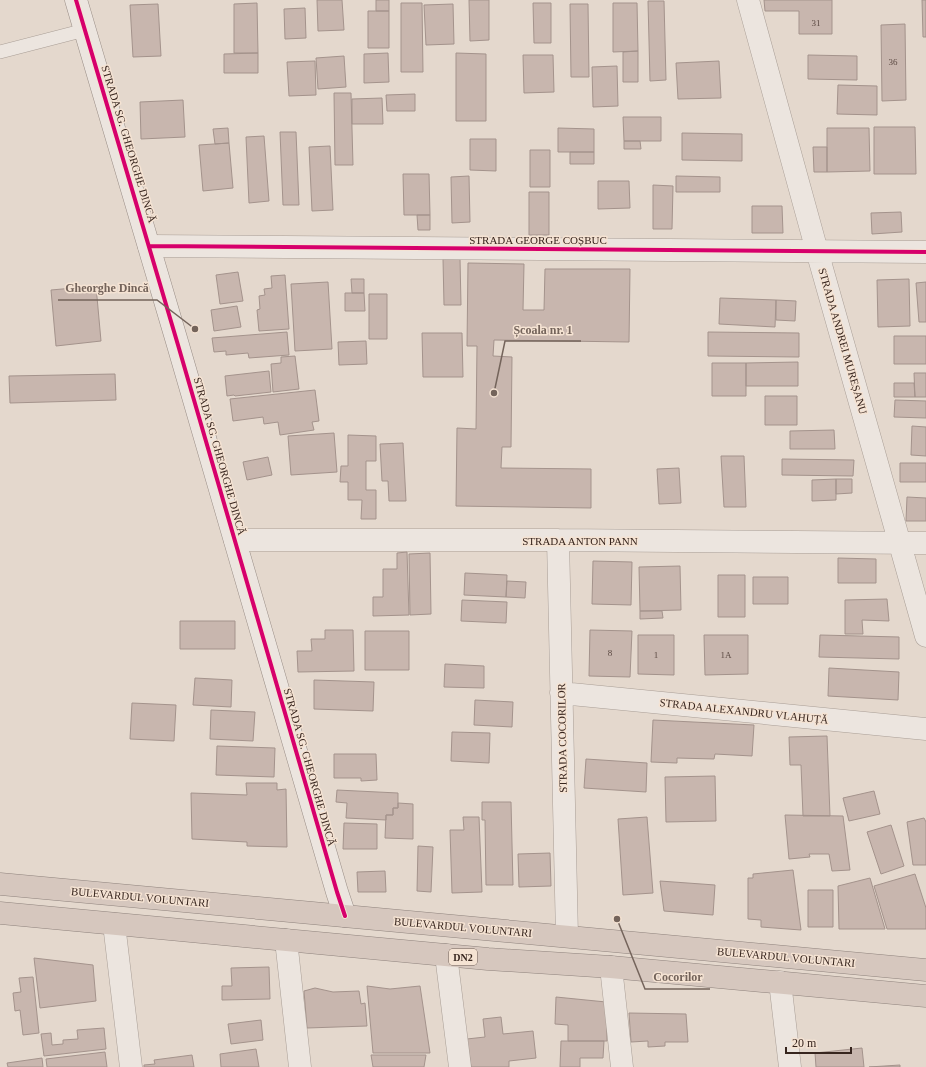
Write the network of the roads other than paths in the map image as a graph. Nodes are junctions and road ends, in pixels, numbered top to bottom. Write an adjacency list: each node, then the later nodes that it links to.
1 (76, 0): 3 (street, STRADA SG. GHEORGHE DINCĂ)
2 (748, 0): 6 (street, STRADA ANDREI MUREȘANU)
3 (85, 30): 4 (lane); 5 (street, STRADA SG. GHEORGHE DINCĂ)
4 (0, 52)
5 (149, 246): 6 (street, STRADA GEORGE COȘBUC); 8 (street, STRADA SG. GHEORGHE DINCĂ)
6 (817, 251): 7 (street, STRADA GEORGE COȘBUC); 10 (street, STRADA ANDREI MUREȘANU)
7 (926, 252)
8 (235, 540): 9 (street, STRADA ANTON PANN); 17 (street, STRADA SG. GHEORGHE DINCĂ)
9 (558, 540): 10 (street, STRADA ANTON PANN); 13 (street, STRADA COCORILOR)
10 (900, 543): 11 (street, STRADA ANTON PANN); 12 (street, STRADA ANDREI MUREȘANU)
11 (926, 543)
12 (926, 636)
13 (561, 693): 14 (street, STRADA ALEXANDRU VLAHUȚĂ); 19 (street, STRADA COCORILOR)
14 (926, 728)
15 (0, 884): 17 (highway, BULEVARDUL VOLUNTARI)
16 (0, 913): 18 (highway, DN2)
17 (345, 916): 19 (highway, BULEVARDUL VOLUNTARI)
18 (114, 924): 20 (highway, DN2); 26 (street)
19 (567, 936): 23 (highway, BULEVARDUL VOLUNTARI)
20 (286, 940): 21 (highway, DN2); 27 (street)
21 (446, 955): 22 (highway, DN2); 28 (street)
22 (611, 967): 24 (highway, DN2); 29 (street)
23 (926, 970)
24 (780, 982): 25 (highway, DN2); 30 (street)
25 (926, 996)
26 (131, 1067)
27 (300, 1067)
28 (460, 1067)
29 (622, 1067)
30 (790, 1067)

